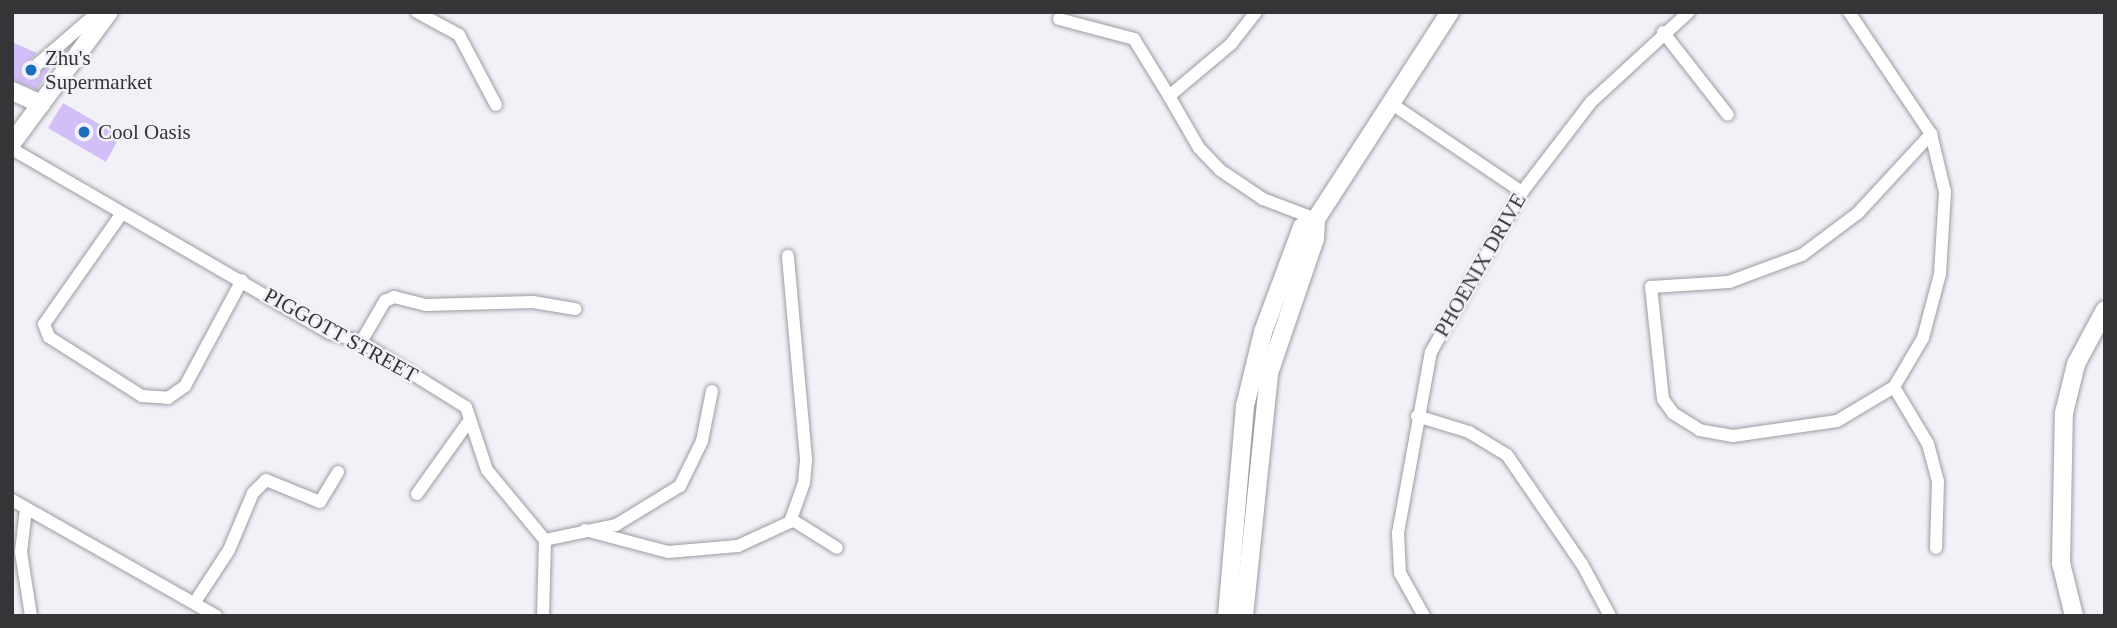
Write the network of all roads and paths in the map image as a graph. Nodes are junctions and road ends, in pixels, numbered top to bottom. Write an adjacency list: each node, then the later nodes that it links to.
1 (98, 12): 10 (street)
2 (109, 12): 14 (street)
3 (417, 12): 15 (street)
4 (1256, 12): 12 (street)
5 (1450, 12): 13 (street)
6 (1689, 12): 9 (street, PHOENIX DRIVE)
7 (1849, 12): 17 (street)
8 (1059, 19): 12 (street)
9 (1663, 32): 16 (street); 19 (street, PHOENIX DRIVE)
10 (32, 69)
11 (12, 91): 14 (street)
12 (1169, 96): 21 (street)
13 (1389, 102): 19 (street); 21 (street)
14 (41, 104): 18 (street)
15 (496, 105)
16 (1728, 115)
17 (1931, 134): 27 (street); 27 (street)
18 (12, 145): 20 (street, PIGGOTT STREET)
19 (1522, 192): 29 (street, PHOENIX DRIVE)
20 (120, 216): 23 (street, PIGGOTT STREET); 23 (street)
21 (1316, 219): 44 (street); 45 (street)
22 (788, 256): 35 (street)
23 (242, 280): 26 (street, PIGGOTT STREET)
24 (575, 309): 26 (street)
25 (2105, 310): 48 (street)
26 (361, 341): 30 (street, PIGGOTT STREET)
27 (1894, 387): 39 (street)
28 (712, 391): 36 (street)
29 (1417, 416): 46 (street, PHOENIX DRIVE); 47 (street)
30 (469, 421): 32 (street); 37 (street, PIGGOTT STREET)
31 (338, 472): 40 (street)
32 (417, 494)
33 (12, 500): 34 (street)
34 (26, 509): 40 (street); 41 (street)
35 (791, 519): 36 (street); 38 (street)
36 (585, 530): 37 (street)
37 (545, 540): 43 (street)
38 (837, 548)
39 (1936, 548)
40 (195, 602): 42 (street)
41 (31, 616)
42 (216, 616)
43 (543, 616)
44 (1227, 616)
45 (1244, 616)
46 (1423, 616)
47 (1610, 616)
48 (2074, 616)

